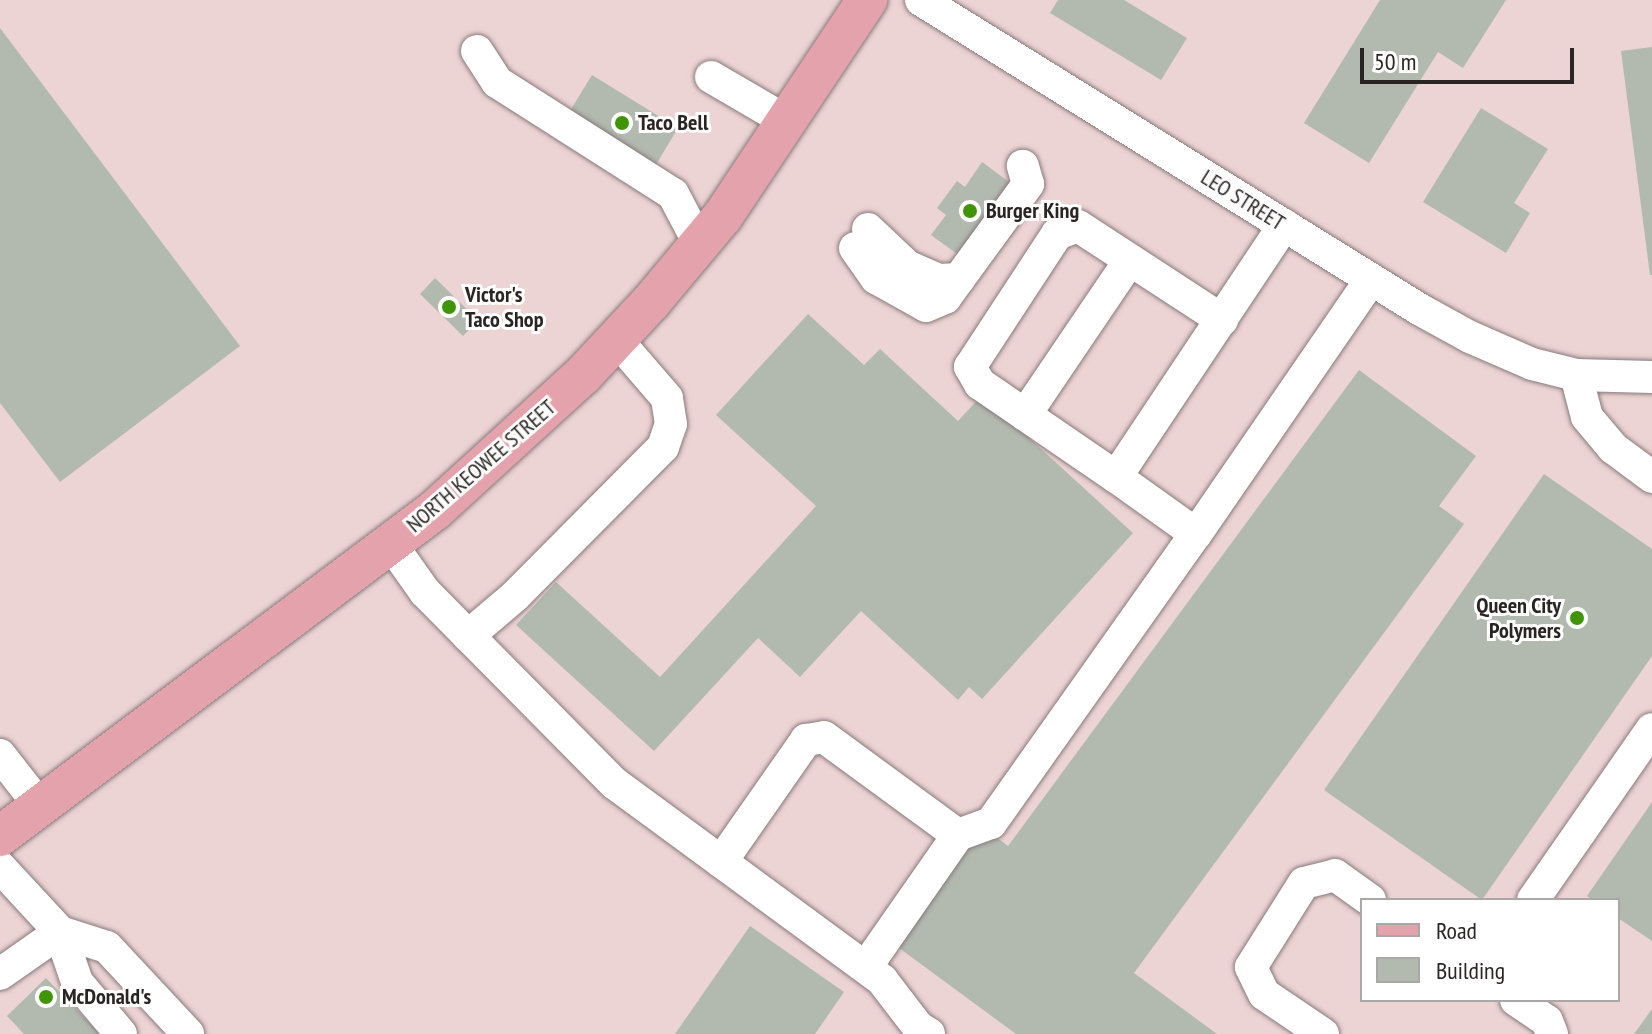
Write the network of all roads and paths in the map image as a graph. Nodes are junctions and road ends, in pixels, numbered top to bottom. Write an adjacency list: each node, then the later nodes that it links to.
1 (867, 0): 5 (main road, NORTH KEOWEE STREET)
2 (921, 0): 7 (street, LEO STREET)
3 (477, 51): 9 (street)
4 (711, 77): 5 (street)
5 (785, 120): 9 (main road, NORTH KEOWEE STREET)
6 (1023, 166): 8 (street)
7 (1284, 225): 11 (street, LEO STREET); 12 (street)
8 (861, 239)
9 (700, 245): 13 (main road, NORTH KEOWEE STREET)
10 (1130, 260): 12 (street); 16 (street); 16 (street)
11 (1371, 279): 14 (street, LEO STREET); 19 (street)
12 (1222, 320): 17 (street)
13 (616, 339): 20 (main road, NORTH KEOWEE STREET); 21 (street)
14 (1576, 375): 15 (street, LEO STREET); 18 (street)
15 (1652, 377)
16 (1025, 415): 17 (street)
17 (1116, 477): 19 (street)
18 (1652, 477)
19 (1196, 534): 25 (street)
20 (391, 544): 21 (street); 24 (main road, NORTH KEOWEE STREET)
21 (468, 636): 27 (street)
22 (1652, 729): 30 (street)
23 (0, 755): 24 (street)
24 (39, 805): 26 (main road, NORTH KEOWEE STREET)
25 (958, 835): 27 (street); 32 (street)
26 (0, 836)
27 (721, 862): 32 (street)
28 (0, 867): 31 (street)
29 (1367, 898): 38 (street)
30 (1534, 898)
31 (60, 932): 33 (street); 36 (street); 37 (street)
32 (866, 967): 35 (street)
33 (0, 974)
34 (1519, 1002): 39 (street)
35 (920, 1032)
36 (121, 1034)
37 (188, 1034)
38 (1323, 1034)
39 (1552, 1034)

